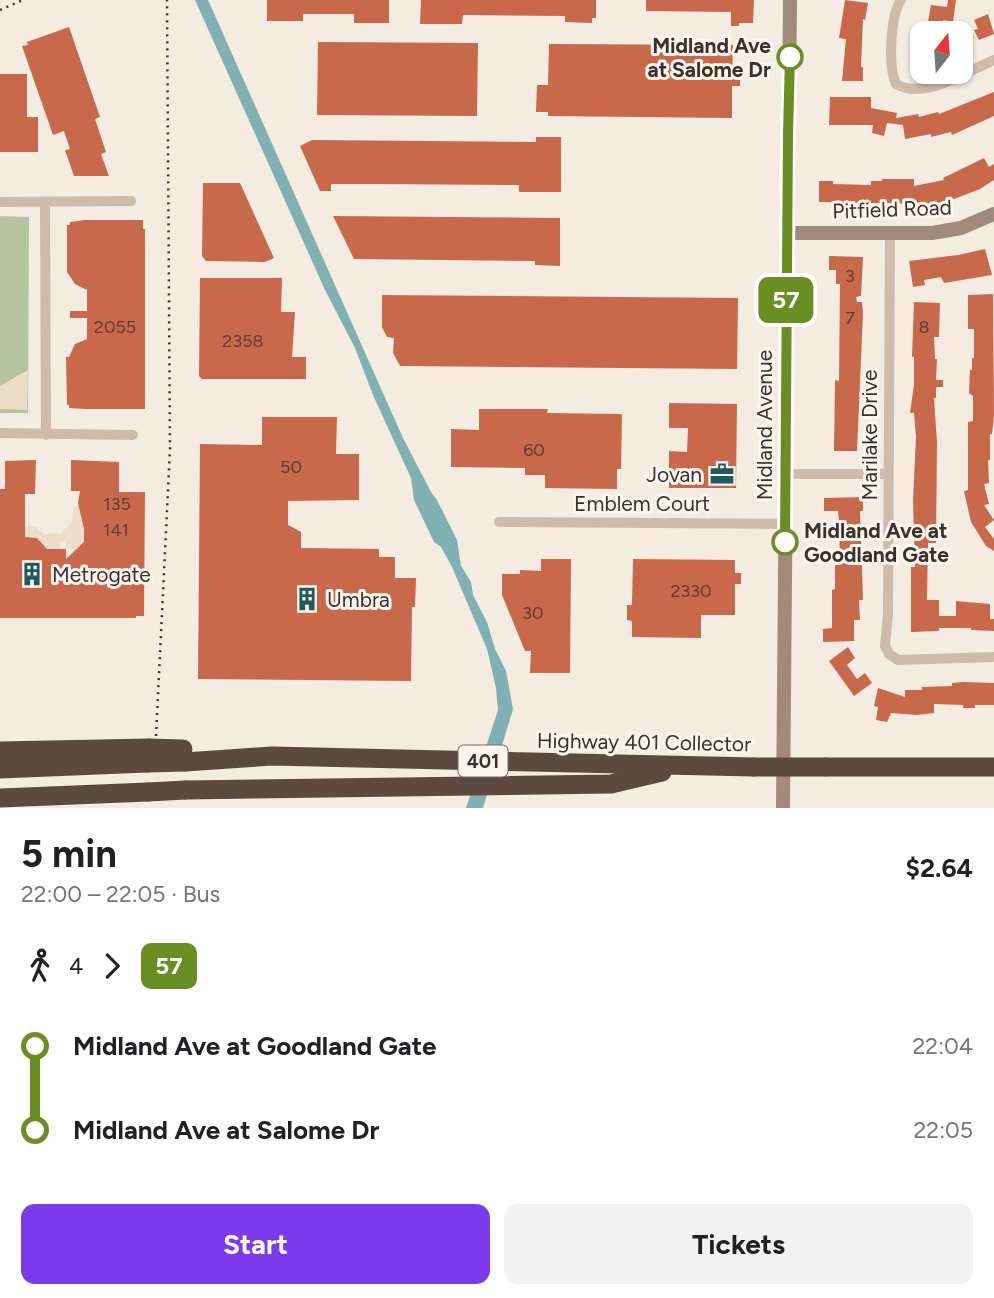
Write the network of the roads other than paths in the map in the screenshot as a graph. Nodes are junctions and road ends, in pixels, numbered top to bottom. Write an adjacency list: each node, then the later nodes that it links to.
1 (790, 0): 8 (main road, Midland Avenue)
2 (901, 0): 3 (street)
3 (994, 60)
4 (131, 201): 6 (street)
5 (0, 202): 6 (street)
6 (45, 202): 11 (street)
7 (993, 217): 9 (main road, Pitfield Road)
8 (788, 233): 9 (main road, Pitfield Road); 13 (main road, Midland Avenue)
9 (890, 233): 14 (street, Marilake Drive)
10 (0, 433): 11 (street)
11 (46, 435): 12 (street)
12 (133, 435)
13 (785, 474): 14 (street); 16 (main road, Midland Avenue)
14 (888, 474): 17 (street, Marilake Drive)
15 (499, 522): 16 (street, Emblem Court)
16 (785, 524): 24 (main road, Midland Avenue)
17 (994, 657)
18 (0, 751): 19 (highway)
19 (148, 756): 20 (highway, Highway 401 Collector / 401, bridge); 22 (highway)
20 (694, 765): 21 (highway, Highway 401 Collector / 401, bridge); 23 (highway, bridge)
21 (994, 767)
22 (0, 769)
23 (0, 798)
24 (783, 808)

